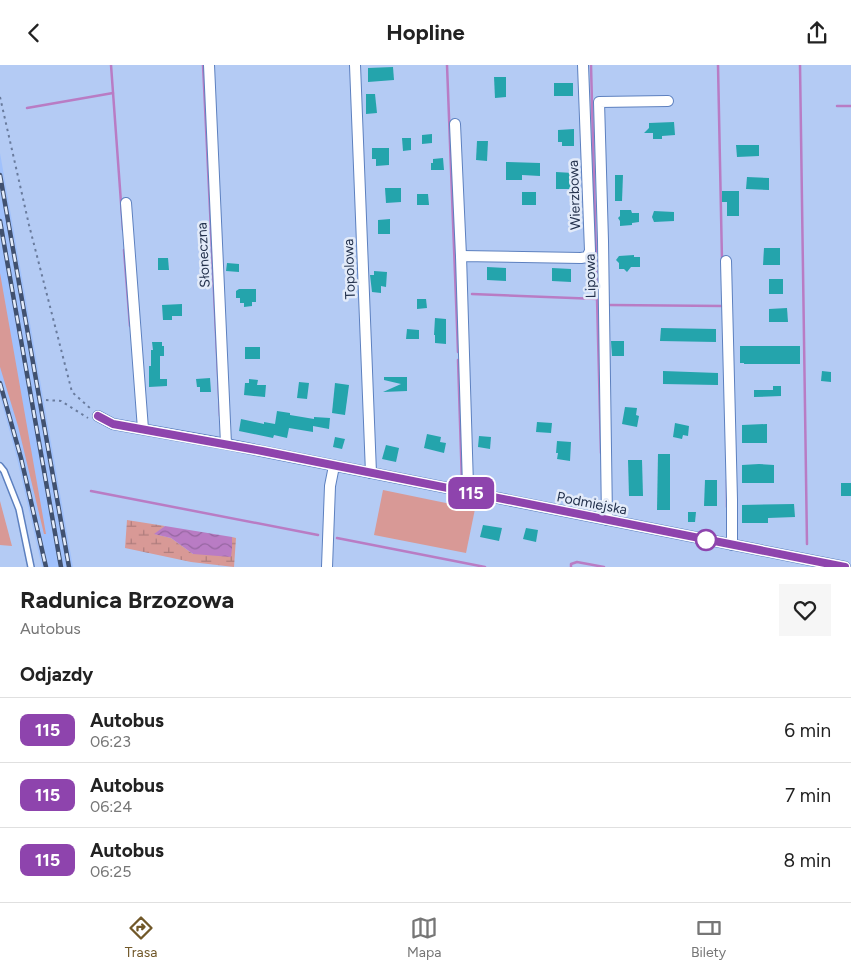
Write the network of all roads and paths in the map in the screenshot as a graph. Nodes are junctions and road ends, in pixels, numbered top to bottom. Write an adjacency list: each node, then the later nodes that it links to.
1 (208, 65): 13 (street, Słoneczna)
2 (355, 65): 16 (street, Topolowa)
3 (583, 65): 8 (street, Wierzbowa)
4 (0, 97): 11 (path)
5 (668, 101): 18 (street, Lipowa)
6 (455, 124): 8 (street)
7 (126, 203): 12 (street)
8 (461, 256): 17 (street)
9 (726, 261): 19 (street)
10 (46, 400): 11 (path)
11 (98, 416): 12 (street, Podmiejska)
12 (143, 429): 13 (street, Podmiejska)
13 (226, 444): 14 (street, Podmiejska)
14 (334, 465): 16 (street, Podmiejska); 21 (street)
15 (0, 466): 20 (lane)
16 (371, 473): 17 (street, Podmiejska)
17 (466, 492): 18 (street, Podmiejska)
18 (607, 520): 19 (street, Podmiejska)
19 (732, 545): 22 (street, Podmiejska)
20 (31, 567)
21 (327, 567)
22 (845, 567)

